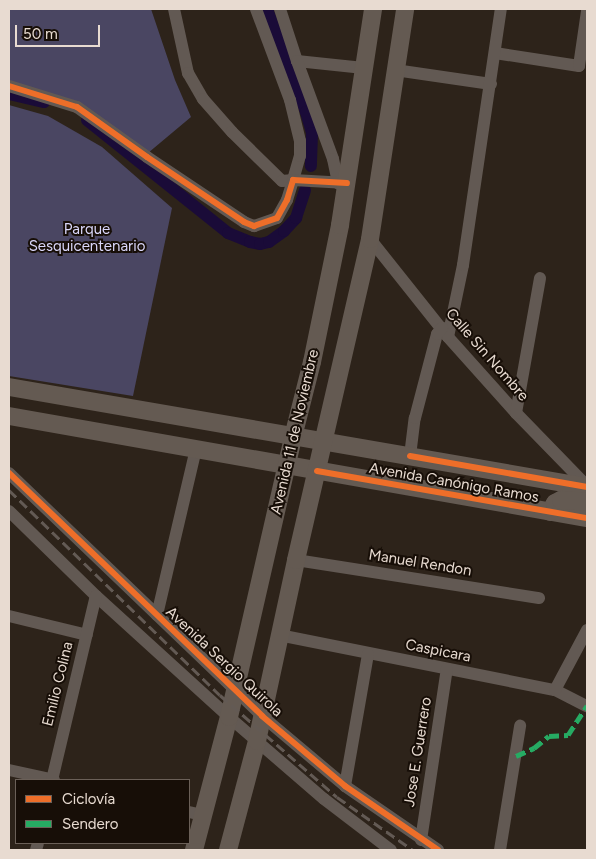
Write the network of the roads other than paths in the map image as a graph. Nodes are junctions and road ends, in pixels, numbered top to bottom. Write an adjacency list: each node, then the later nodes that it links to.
1 (174, 9): 14 (street)
2 (256, 9): 14 (street)
3 (280, 9): 9 (street)
4 (373, 9): 10 (main road, Avenida 11 de Noviembre)
5 (404, 9): 11 (main road, Avenida 11 de Noviembre)
6 (501, 9): 8 (street)
7 (587, 11): 8 (street)
8 (495, 53): 12 (street)
9 (297, 61): 10 (street); 15 (street)
10 (364, 68): 15 (main road, Avenida 11 de Noviembre)
11 (396, 70): 12 (street); 16 (main road, Avenida 11 de Noviembre)
12 (491, 84): 18 (street)
13 (9, 86): 14 (street)
14 (293, 180): 15 (street)
15 (342, 183): 22 (main road, Avenida 11 de Noviembre)
16 (370, 239): 18 (street, Calle Sin Nombre); 23 (main road, Avenida 11 de Noviembre)
17 (540, 278): 20 (street)
18 (445, 332): 20 (street, Calle Sin Nombre); 25 (street)
19 (9, 387): 22 (main road, Avenida Canónigo Ramos)
20 (516, 412): 29 (street, Calle Sin Nombre)
21 (9, 416): 24 (main road, Avenida Canónigo Ramos)
22 (293, 437): 23 (main road, Avenida Canónigo Ramos); 26 (main road, Avenida 11 de Noviembre)
23 (323, 441): 25 (main road, Avenida Canónigo Ramos); 27 (main road, Avenida 11 de Noviembre)
24 (196, 449): 26 (main road, Avenida Canónigo Ramos); 37 (street)
25 (410, 456): 29 (main road, Avenida Canónigo Ramos)
26 (288, 465): 27 (main road, Avenida Canónigo Ramos); 44 (main road, Avenida 11 de Noviembre)
27 (317, 471): 32 (main road, Avenida Canónigo Ramos); 34 (main road, Avenida 11 de Noviembre)
28 (9, 473): 37 (street, Avenida Sergio Quirola)
29 (587, 486)
30 (587, 502): 32 (main road)
31 (9, 511): 35 (street)
32 (550, 512): 33 (main road, Avenida Canónigo Ramos)
33 (587, 518)
34 (296, 560): 36 (street, Manuel Rendon); 41 (main road, Avenida 11 de Noviembre)
35 (96, 596): 40 (street, Emilio Colina); 48 (street)
36 (540, 598)
37 (157, 615): 44 (street, Avenida Sergio Quirola)
38 (9, 616): 40 (street)
39 (587, 630): 45 (street)
40 (87, 635): 53 (street, Emilio Colina)
41 (279, 636): 42 (street, Caspicara); 47 (main road, Avenida 11 de Noviembre)
42 (368, 654): 43 (street, Caspicara); 54 (street)
43 (447, 669): 45 (street, Caspicara); 56 (street, Jose E. Guerrero)
44 (235, 690): 47 (street, Avenida Sergio Quirola); 48 (main road, Avenida 11 de Noviembre)
45 (555, 690): 46 (street, Caspicara)
46 (587, 706)
47 (262, 716): 50 (main road, Avenida 11 de Noviembre); 54 (street, Avenida Sergio Quirola)
48 (229, 717): 50 (street); 55 (main road, Avenida 11 de Noviembre)
49 (520, 726): 61 (street)
50 (257, 741): 58 (main road, Avenida 11 de Noviembre); 59 (street)
51 (9, 770): 52 (street)
52 (49, 779)
53 (53, 779)
54 (345, 786): 56 (street, Avenida Sergio Quirola)
55 (196, 813): 57 (main road, Avenida 11 de Noviembre)
56 (421, 840): 60 (street, Avenida Sergio Quirola)
57 (194, 850)
58 (228, 850)
59 (391, 850)
60 (438, 850)
61 (500, 850)

